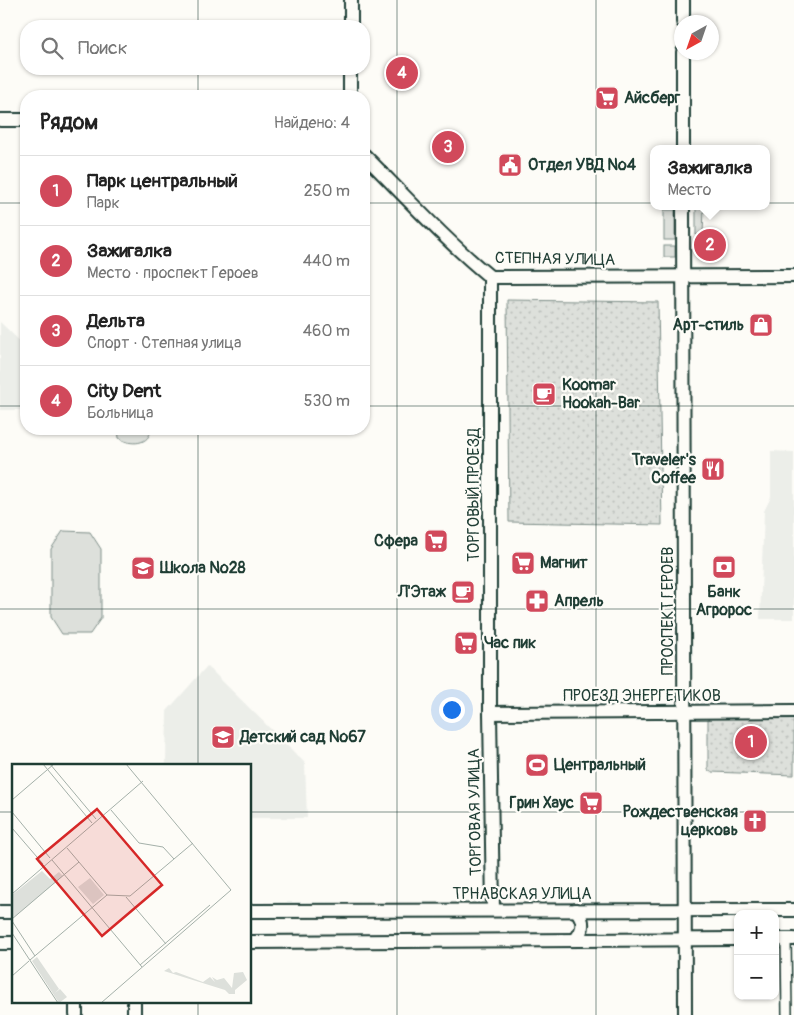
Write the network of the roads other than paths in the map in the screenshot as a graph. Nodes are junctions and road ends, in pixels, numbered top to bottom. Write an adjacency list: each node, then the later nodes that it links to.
1 (351, 0): 4 (street)
2 (683, 0): 3 (street)
3 (683, 15)
4 (351, 20)
5 (683, 60): 10 (street)
6 (350, 75): 7 (street)
7 (350, 90)
8 (0, 120): 9 (street)
9 (20, 120)
10 (683, 145)
11 (370, 160): 15 (street, СТЕПНАЯ УЛИЦА)
12 (683, 210): 13 (street, ПРОСПЕКТ ГЕРОЕВ)
13 (683, 276): 14 (street, СТЕПНАЯ УЛИЦА); 15 (street, СТЕПНАЯ УЛИЦА); 17 (street, ПРОСПЕКТ ГЕРОЕВ)
14 (794, 276)
15 (490, 277): 18 (street, ТОРГОВЫЙ ПРОЕЗД)
16 (794, 711): 17 (street, ПРОЕЗД ЭНЕРГЕТИКОВ)
17 (684, 712): 18 (street, ПРОЕЗД ЭНЕРГЕТИКОВ); 21 (street, ПРОСПЕКТ ГЕРОЕВ)
18 (490, 713): 19 (street, ТОРГОВАЯ УЛИЦА)
19 (493, 910): 20 (street, ТРНАВСКАЯ УЛИЦА); 23 (street, ТРНАВСКАЯ УЛИЦА)
20 (576, 910): 21 (street, ТРНАВСКАЯ УЛИЦА); 27 (street)
21 (685, 910): 22 (street, ТРНАВСКАЯ УЛИЦА); 24 (street, ПРОСПЕКТ ГЕРОЕВ)
22 (794, 910)
23 (251, 911)
24 (684, 939): 25 (street); 27 (street); 33 (street, ПРОСПЕКТ ГЕРОЕВ)
25 (734, 939)
26 (785, 939): 34 (street)
27 (575, 940): 28 (street)
28 (251, 942)
29 (76, 1002): 31 (street)
30 (134, 1002): 32 (street)
31 (76, 1015)
32 (134, 1015)
33 (685, 1015)
34 (787, 1015)

